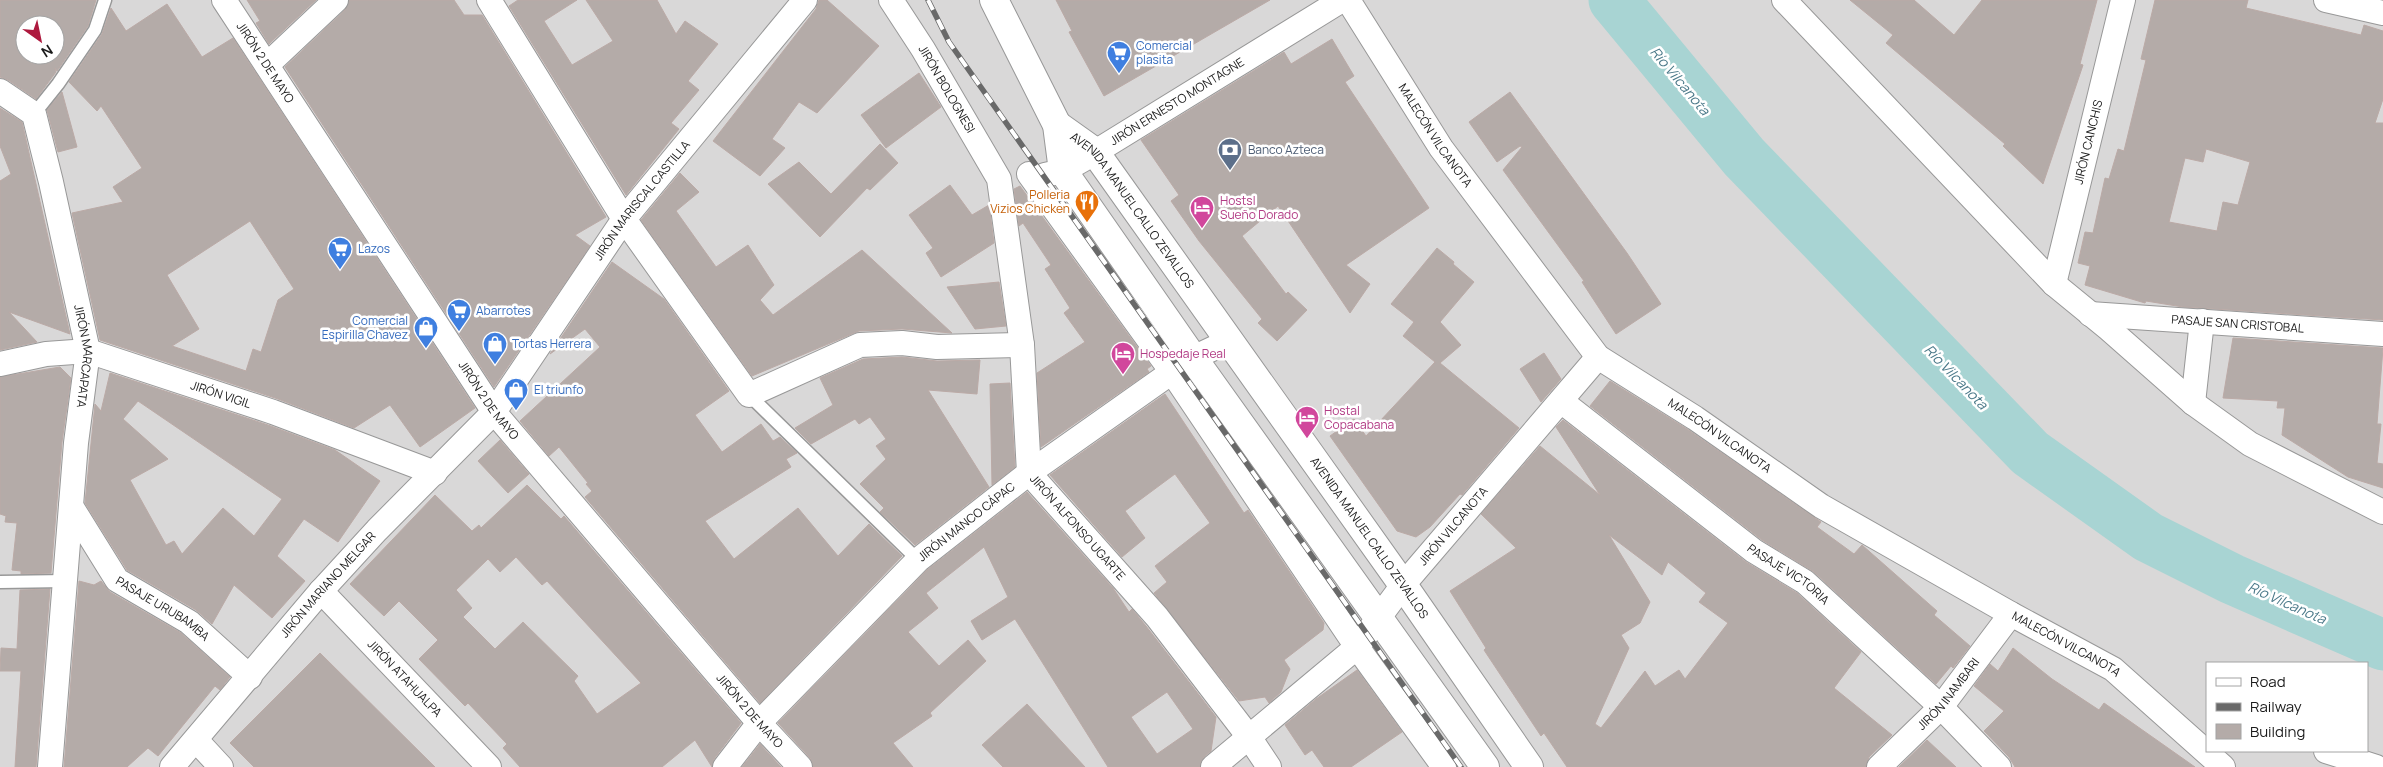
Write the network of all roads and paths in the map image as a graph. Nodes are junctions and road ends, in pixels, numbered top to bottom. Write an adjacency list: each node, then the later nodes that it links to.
1 (105, 0): 16 (lane)
2 (224, 0): 14 (street, JIRÓN 2 DE MAYO)
3 (336, 0): 14 (street)
4 (489, 0): 22 (street)
5 (805, 0): 22 (street, JIRÓN MARISCAL CASTILLA)
6 (891, 0): 21 (street, JIRÓN BOLOGNESI)
7 (994, 0): 17 (street, AVENIDA MANUEL CALLO ZEVALLOS)
8 (1342, 0): 18 (street, JIRÓN ERNESTO MONTAGNE)
9 (1348, 0): 30 (street, MALECÓN VILCANOTA)
10 (1784, 0): 23 (street)
11 (2123, 0): 23 (street, JIRÓN CANCHIS)
12 (2326, 0): 13 (street)
13 (2383, 13)
14 (267, 65): 36 (street, JIRÓN 2 DE MAYO)
15 (0, 91): 16 (street)
16 (34, 114): 29 (street, JIRÓN MARCAPATA)
17 (1057, 125): 18 (street, AVENIDA MANUEL CALLO ZEVALLOS); 19 (street, AVENIDA MANUEL CALLO ZEVALLOS)
18 (1095, 152): 19 (street, JIRÓN ERNESTO MONTAGNE); 27 (street, AVENIDA MANUEL CALLO ZEVALLOS)
19 (1063, 171): 20 (street, JIRÓN ERNESTO MONTAGNE); 32 (street, AVENIDA MANUEL CALLO ZEVALLOS)
20 (1029, 174): 21 (street, JIRÓN ERNESTO MONTAGNE); 32 (street, AVENIDA MANUEL CALLO ZEVALLOS)
21 (999, 179): 28 (street, JIRÓN ALFONSO UGARTE)
22 (624, 219): 33 (street); 36 (street, JIRÓN MARISCAL CASTILLA)
23 (2054, 284): 24 (street)
24 (2090, 314): 25 (street, PASAJE SAN CRISTOBAL); 35 (street)
25 (2202, 321): 26 (street, PASAJE SAN CRISTOBAL); 35 (street)
26 (2383, 334)
27 (1229, 341): 32 (street, JIRÓN MANCO CÁPAC); 44 (street, AVENIDA MANUEL CALLO ZEVALLOS)
28 (1022, 345): 33 (street); 38 (street, JIRÓN ALFONSO UGARTE)
29 (88, 351): 31 (street, JIRÓN VIGIL); 37 (street, JIRÓN VIGIL); 39 (street, JIRÓN MARCAPATA)
30 (1598, 356): 34 (street, JIRÓN VILCANOTA); 46 (street, MALECÓN VILCANOTA)
31 (0, 364)
32 (1182, 365): 38 (street, JIRÓN MANCO CÁPAC); 47 (street, AVENIDA MANUEL CALLO ZEVALLOS); 48 (street, AVENIDA MANUEL CALLO ZEVALLOS)
33 (749, 395): 41 (lane)
34 (1561, 401): 44 (street, JIRÓN VILCANOTA); 50 (street, PASAJE VICTORIA)
35 (2193, 403): 40 (street)
36 (494, 412): 37 (street, JIRÓN MARIANO MELGAR); 51 (street, JIRÓN 2 DE MAYO)
37 (434, 473): 45 (street, JIRÓN MARIANO MELGAR)
38 (1029, 473): 41 (street, JIRÓN MANCO CÁPAC); 52 (street, JIRÓN ALFONSO UGARTE)
39 (71, 506): 42 (street, JIRÓN MARCAPATA); 49 (street, PASAJE URUBAMBA)
40 (2383, 512)
41 (918, 560): 51 (street, JIRÓN MANCO CÁPAC)
42 (65, 581): 43 (lane); 57 (street, JIRÓN MARCAPATA)
43 (0, 582)
44 (1403, 585): 47 (street, JIRÓN VILCANOTA); 67 (street, AVENIDA MANUEL CALLO ZEVALLOS)
45 (321, 591): 49 (street, JIRÓN MARIANO MELGAR); 60 (street, JIRÓN ATAHUALPA)
46 (2010, 614): 50 (street, JIRÓN INAMBARI); 54 (street, MALECÓN VILCANOTA)
47 (1379, 616): 48 (street, JIRÓN VILCANOTA); 66 (street, AVENIDA MANUEL CALLO ZEVALLOS)
48 (1357, 646): 52 (street, JIRÓN VILCANOTA); 65 (street, AVENIDA MANUEL CALLO ZEVALLOS)
49 (250, 677): 53 (street, JIRÓN MARIANO MELGAR)
50 (1941, 707): 68 (street, JIRÓN INAMBARI); 69 (street, PASAJE VICTORIA)
51 (759, 723): 61 (street, JIRÓN MANCO CÁPAC); 62 (street, JIRÓN 2 DE MAYO)
52 (1249, 736): 63 (street, JIRÓN VILCANOTA); 64 (street, JIRÓN ALFONSO UGARTE)
53 (196, 740): 58 (street, JIRÓN MARIANO MELGAR); 59 (street)
54 (2201, 743)
55 (2209, 752): 70 (street, MALECÓN VILCANOTA)
56 (2329, 752): 71 (street)
57 (50, 767)
58 (172, 767)
59 (221, 767)
60 (488, 767)
61 (725, 767)
62 (800, 767)
63 (1213, 767)
64 (1269, 767)
65 (1444, 767)
66 (1485, 767)
67 (1528, 767)
68 (1880, 767)
69 (1999, 767)
70 (2222, 767)
71 (2376, 767)

